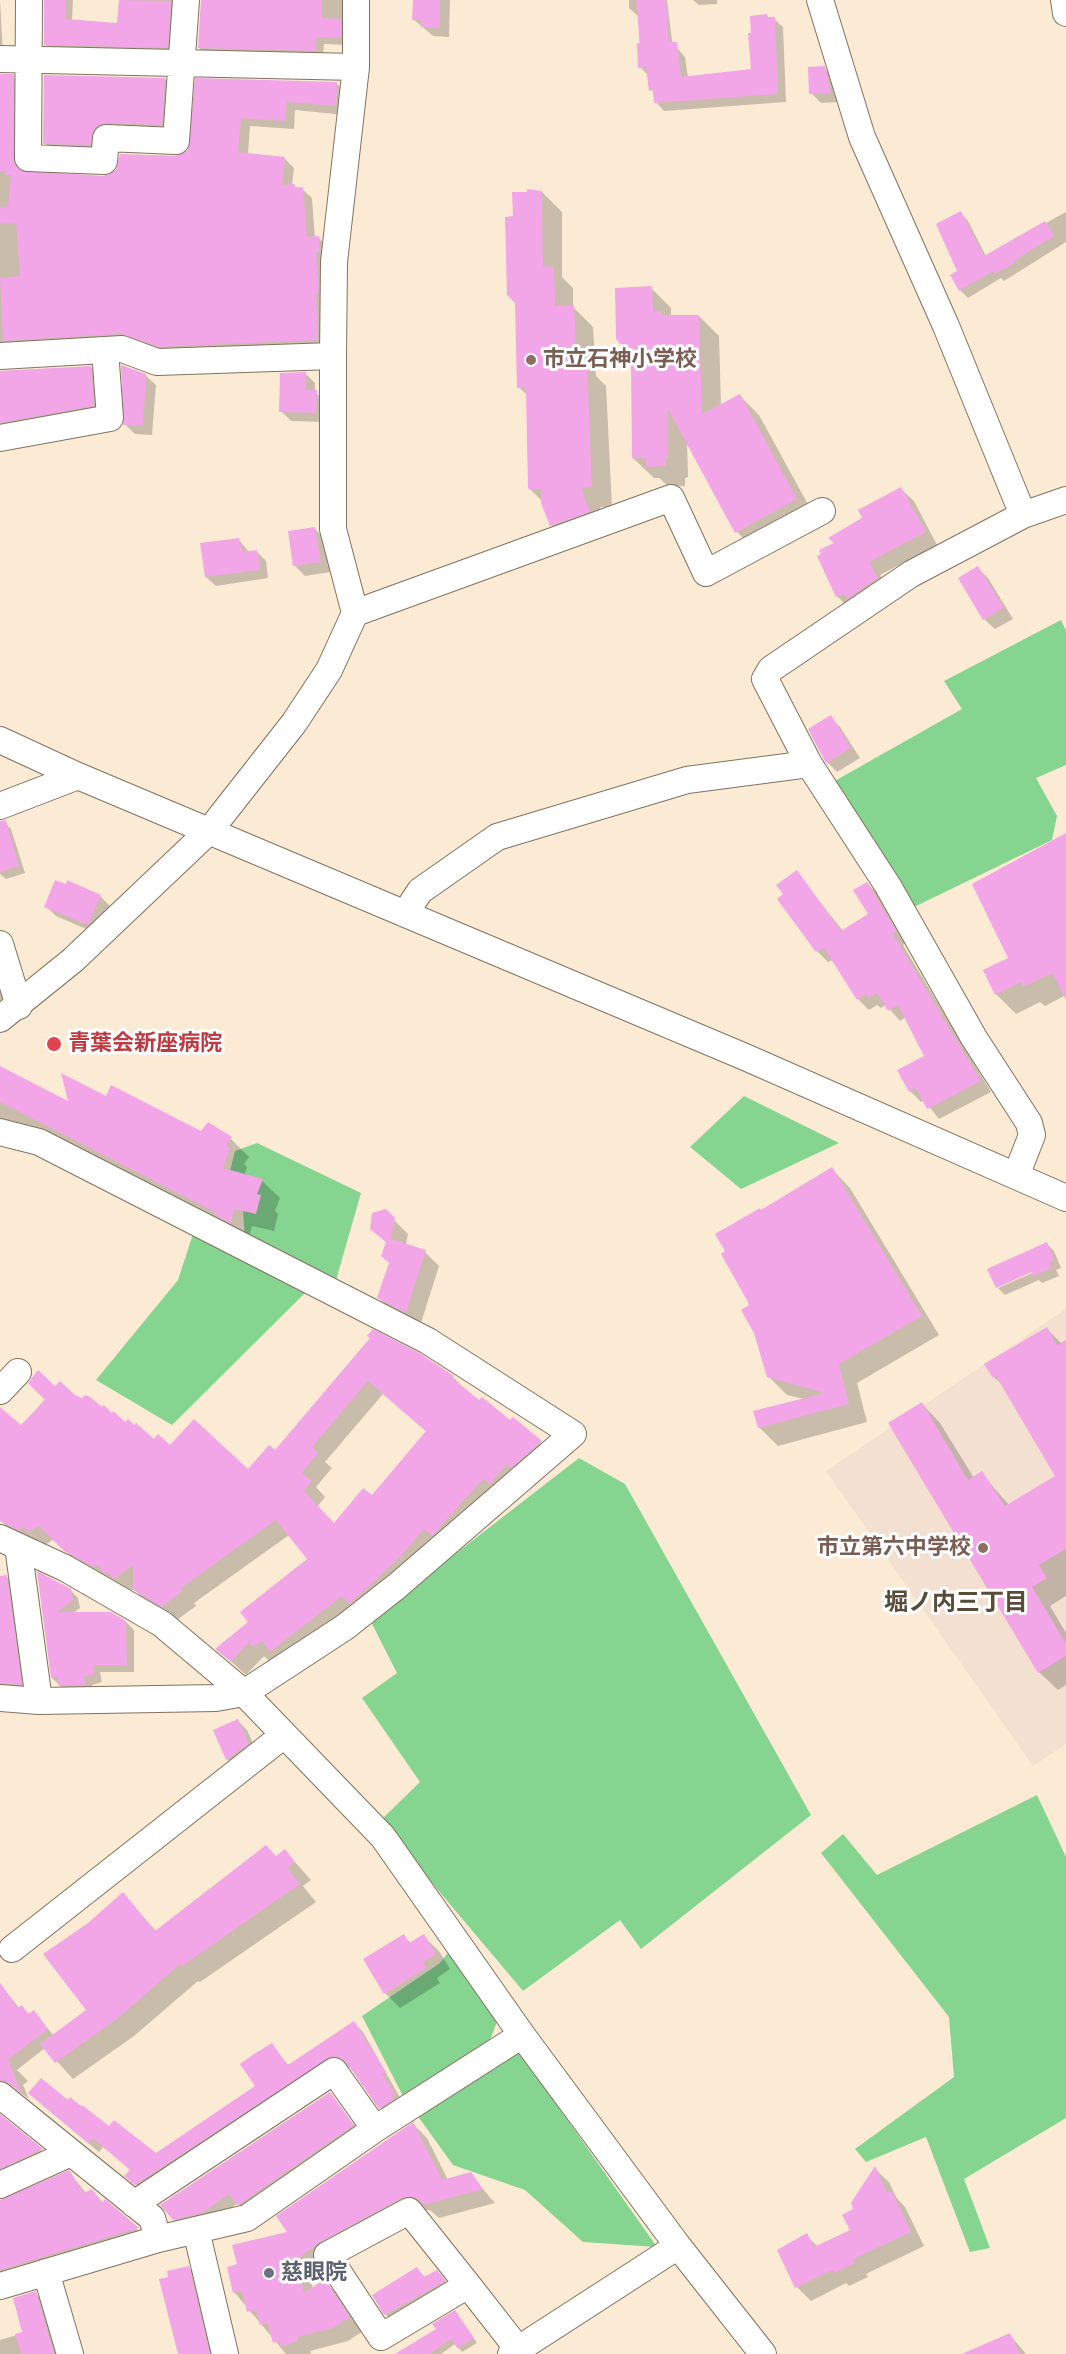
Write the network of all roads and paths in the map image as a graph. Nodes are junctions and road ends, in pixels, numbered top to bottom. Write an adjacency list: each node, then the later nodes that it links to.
1 (29, 0): 8 (street)
2 (186, 0): 9 (street)
3 (356, 0): 10 (street)
4 (820, 0): 17 (street)
5 (1064, 0): 6 (street)
6 (1066, 13)
7 (0, 59): 8 (street)
8 (30, 59): 9 (street); 9 (street)
9 (180, 63): 10 (street)
10 (356, 67): 13 (street)
11 (105, 350): 12 (street); 13 (street); 14 (street)
12 (0, 356)
13 (333, 356): 18 (street)
14 (0, 438)
15 (1066, 500): 17 (street)
16 (822, 511): 18 (street)
17 (1023, 515): 20 (street)
18 (355, 613): 23 (street)
19 (0, 740): 21 (street)
20 (809, 764): 24 (street); 28 (street)
21 (78, 776): 22 (street); 23 (street)
22 (0, 806)
23 (210, 830): 24 (street); 26 (street)
24 (405, 914): 28 (street)
25 (0, 944): 26 (street)
26 (10, 1013)
27 (0, 1132): 33 (street)
28 (1016, 1176): 29 (street)
29 (1066, 1198)
30 (18, 1372): 31 (street)
31 (0, 1391)
32 (9, 1542): 33 (street); 35 (street)
33 (244, 1693): 35 (street); 36 (street)
34 (0, 1698): 35 (street)
35 (39, 1701)
36 (284, 1735): 37 (street); 38 (street)
37 (12, 1949)
38 (522, 2036): 40 (street); 46 (street)
39 (0, 2095): 41 (street)
40 (375, 2129): 43 (street); 44 (street)
41 (71, 2153): 42 (street); 43 (street)
42 (0, 2185)
43 (134, 2204): 45 (street)
44 (196, 2230): 45 (street); 52 (street)
45 (158, 2239): 47 (street)
46 (678, 2246): 50 (street); 53 (street)
47 (46, 2272): 49 (street); 51 (street)
48 (468, 2285): 48 (street); 50 (street)
49 (0, 2286)
50 (515, 2351)
51 (70, 2354)
52 (225, 2354)
53 (764, 2354)

